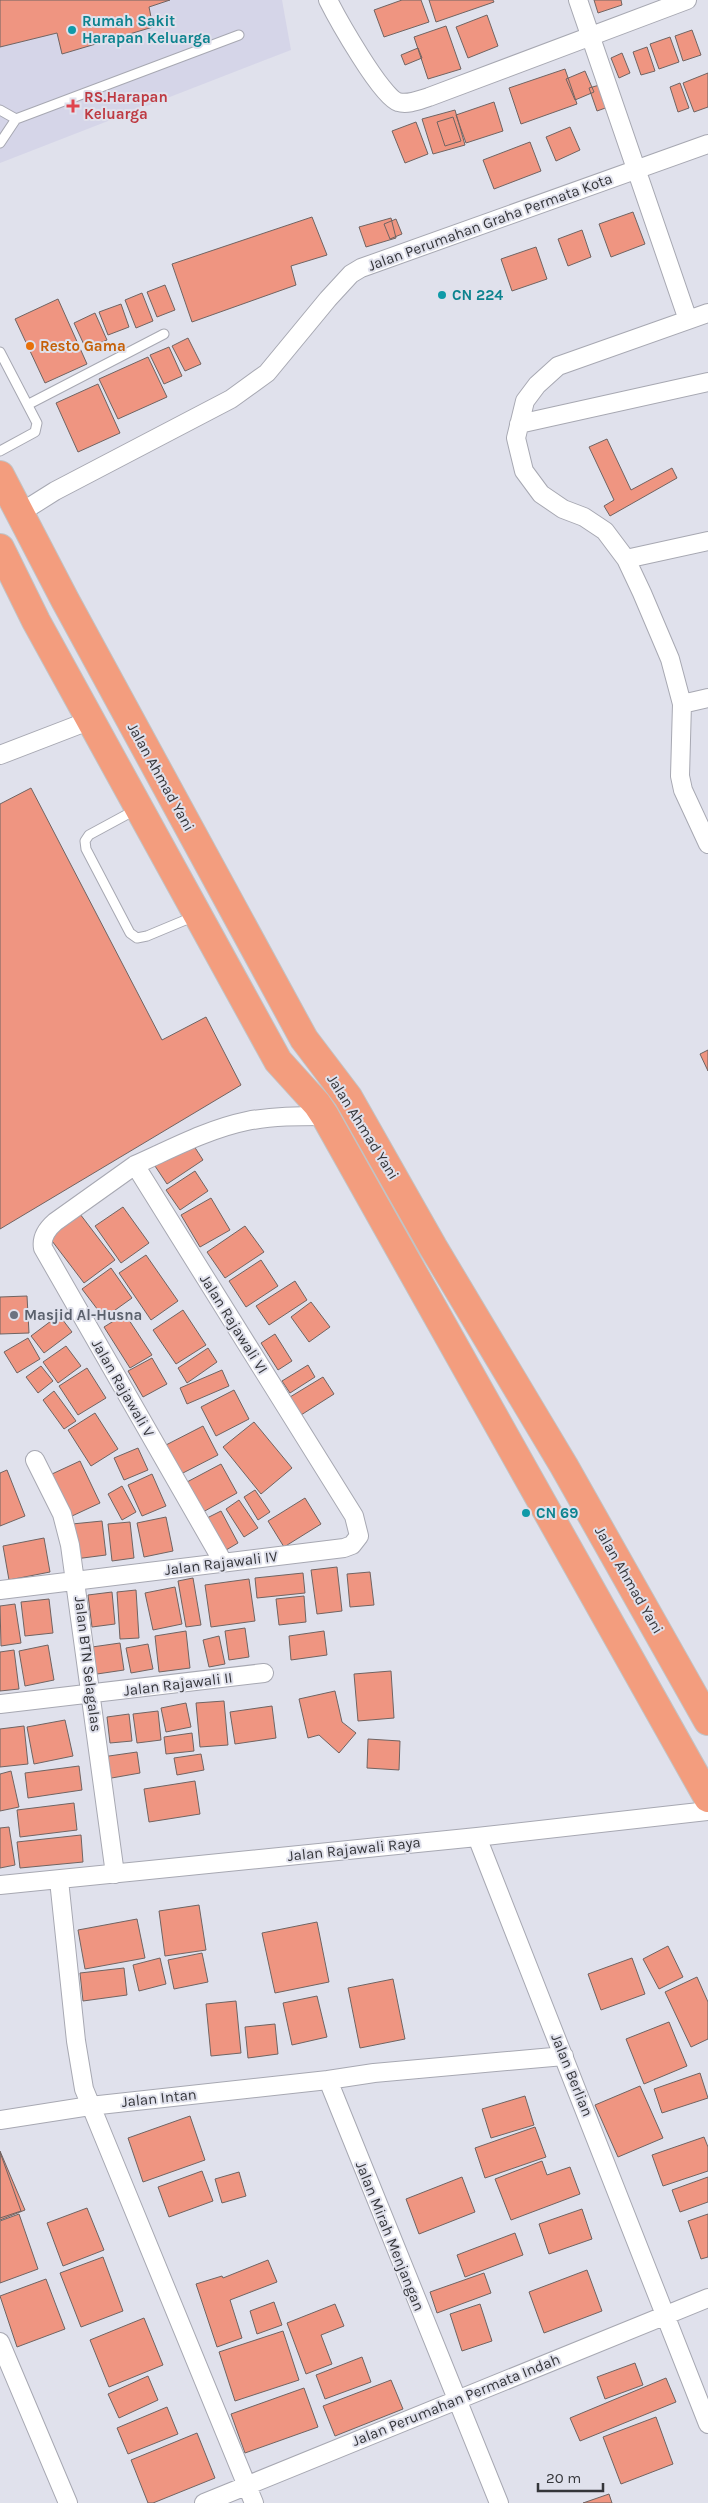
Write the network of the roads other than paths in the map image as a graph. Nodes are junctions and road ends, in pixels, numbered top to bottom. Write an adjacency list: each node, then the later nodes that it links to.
1 (578, 0): 4 (street)
2 (687, 0): 4 (street)
3 (332, 2): 4 (street)
4 (591, 35): 10 (street)
5 (239, 36): 7 (lane)
6 (0, 110): 7 (lane)
7 (16, 119): 8 (lane)
8 (0, 143)
9 (708, 144): 10 (street, Jalan Perumahan Graha Permata Kota)
10 (637, 170): 12 (street); 20 (street, Jalan Perumahan Graha Permata Kota)
11 (708, 313): 12 (street)
12 (688, 320): 17 (street)
13 (164, 334): 16 (lane)
14 (0, 352): 16 (lane)
15 (708, 382): 17 (street)
16 (29, 404): 18 (lane)
17 (519, 424): 23 (street)
18 (0, 451)
19 (0, 476): 20 (highway, Jalan Ahmad Yani)
20 (20, 512): 24 (highway, Jalan Ahmad Yani)
21 (708, 541): 23 (street)
22 (0, 548): 25 (highway)
23 (626, 558): 27 (street)
24 (65, 600): 25 (highway); 43 (highway, Jalan Ahmad Yani)
25 (36, 621): 28 (highway)
26 (708, 698): 27 (street)
27 (682, 704): 31 (street)
28 (91, 720): 29 (street); 30 (highway)
29 (0, 755)
30 (139, 808): 32 (highway); 32 (lane)
31 (708, 844)
32 (197, 915): 33 (highway)
33 (321, 1110): 34 (street); 44 (highway)
34 (135, 1165): 36 (street, Jalan Rajawali VI); 37 (street, Jalan Rajawali V)
35 (36, 1460): 38 (street, Jalan BTN Selagalas)
36 (359, 1536): 37 (street, Jalan Rajawali IV)
37 (223, 1562): 38 (street, Jalan Rajawali IV)
38 (77, 1582): 39 (street, Jalan Rajawali IV); 41 (street, Jalan BTN Selagalas)
39 (0, 1590)
40 (264, 1674): 41 (street, Jalan Rajawali II)
41 (92, 1695): 42 (street, Jalan Rajawali II); 47 (street, Jalan BTN Selagalas)
42 (0, 1704)
43 (708, 1721)
44 (708, 1798)
45 (708, 1810): 46 (street, Jalan Rajawali Raya)
46 (477, 1837): 47 (street, Jalan Rajawali Raya); 50 (street, Jalan Berlian)
47 (115, 1874): 48 (street, Jalan Rajawali Raya)
48 (59, 1880): 49 (street, Jalan Rajawali Raya); 52 (street)
49 (0, 1885)
50 (564, 2056): 51 (street, Jalan Intan); 55 (street, Jalan Berlian)
51 (324, 2081): 52 (street, Jalan Intan); 57 (street, Jalan Mirah Menjangan)
52 (90, 2106): 53 (street, Jalan Intan); 59 (street)
53 (0, 2120)
54 (708, 2298): 55 (street, Jalan Perumahan Permata Indah)
55 (666, 2314): 57 (street, Jalan Perumahan Permata Indah); 58 (street, Jalan Berlian)
56 (0, 2342): 60 (street)
57 (457, 2401): 59 (street, Jalan Perumahan Permata Indah); 63 (street, Jalan Mirah Menjangan)
58 (708, 2424)
59 (247, 2484): 61 (street, Jalan Perumahan Permata Indah); 62 (street)
60 (68, 2503)
61 (204, 2503)
62 (254, 2503)
63 (499, 2503)

